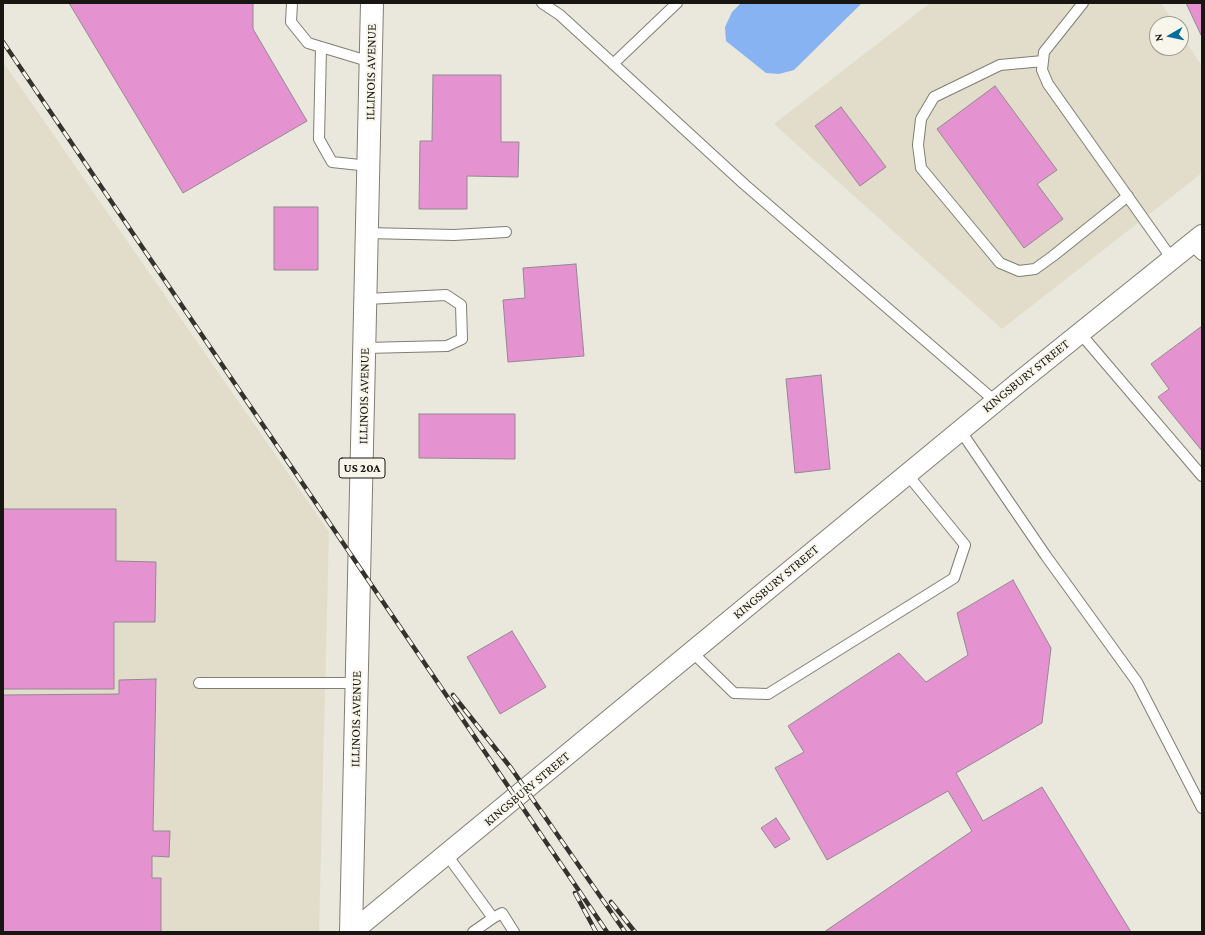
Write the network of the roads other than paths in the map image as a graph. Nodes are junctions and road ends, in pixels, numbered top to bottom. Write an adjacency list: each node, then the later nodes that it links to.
1 (292, 3): 6 (lane)
2 (372, 3): 8 (main road, ILLINOIS AVENUE / US 20A)
3 (542, 3): 9 (lane)
4 (677, 3): 9 (lane)
5 (1083, 3): 7 (lane)
6 (321, 48): 8 (lane); 10 (lane)
7 (1043, 61): 11 (lane); 11 (lane)
8 (371, 62): 10 (main road, ILLINOIS AVENUE / US 20A)
9 (614, 64): 19 (lane)
10 (369, 166): 12 (main road, ILLINOIS AVENUE / US 20A)
11 (1128, 196): 15 (lane)
12 (367, 232): 13 (lane); 16 (main road, ILLINOIS AVENUE / US 20A)
13 (506, 232)
14 (1198, 245): 15 (street, KINGSBURY STREET)
15 (1172, 259): 17 (street, KINGSBURY STREET)
16 (366, 299): 18 (main road, ILLINOIS AVENUE / US 20A); 18 (lane)
17 (1080, 333): 19 (street, KINGSBURY STREET); 22 (lane)
18 (365, 348): 25 (main road, ILLINOIS AVENUE / US 20A)
19 (995, 401): 20 (street, KINGSBURY STREET)
20 (960, 430): 21 (street, KINGSBURY STREET); 26 (lane)
21 (907, 474): 23 (street, KINGSBURY STREET); 23 (lane)
22 (1202, 476)
23 (692, 652): 27 (street, KINGSBURY STREET)
24 (199, 683): 25 (lane)
25 (357, 683): 29 (main road, ILLINOIS AVENUE / US 20A)
26 (1202, 808)
27 (447, 854): 28 (lane); 29 (street, KINGSBURY STREET)
28 (493, 918): 30 (lane); 31 (lane)
29 (352, 932)
30 (473, 932)
31 (514, 932)

